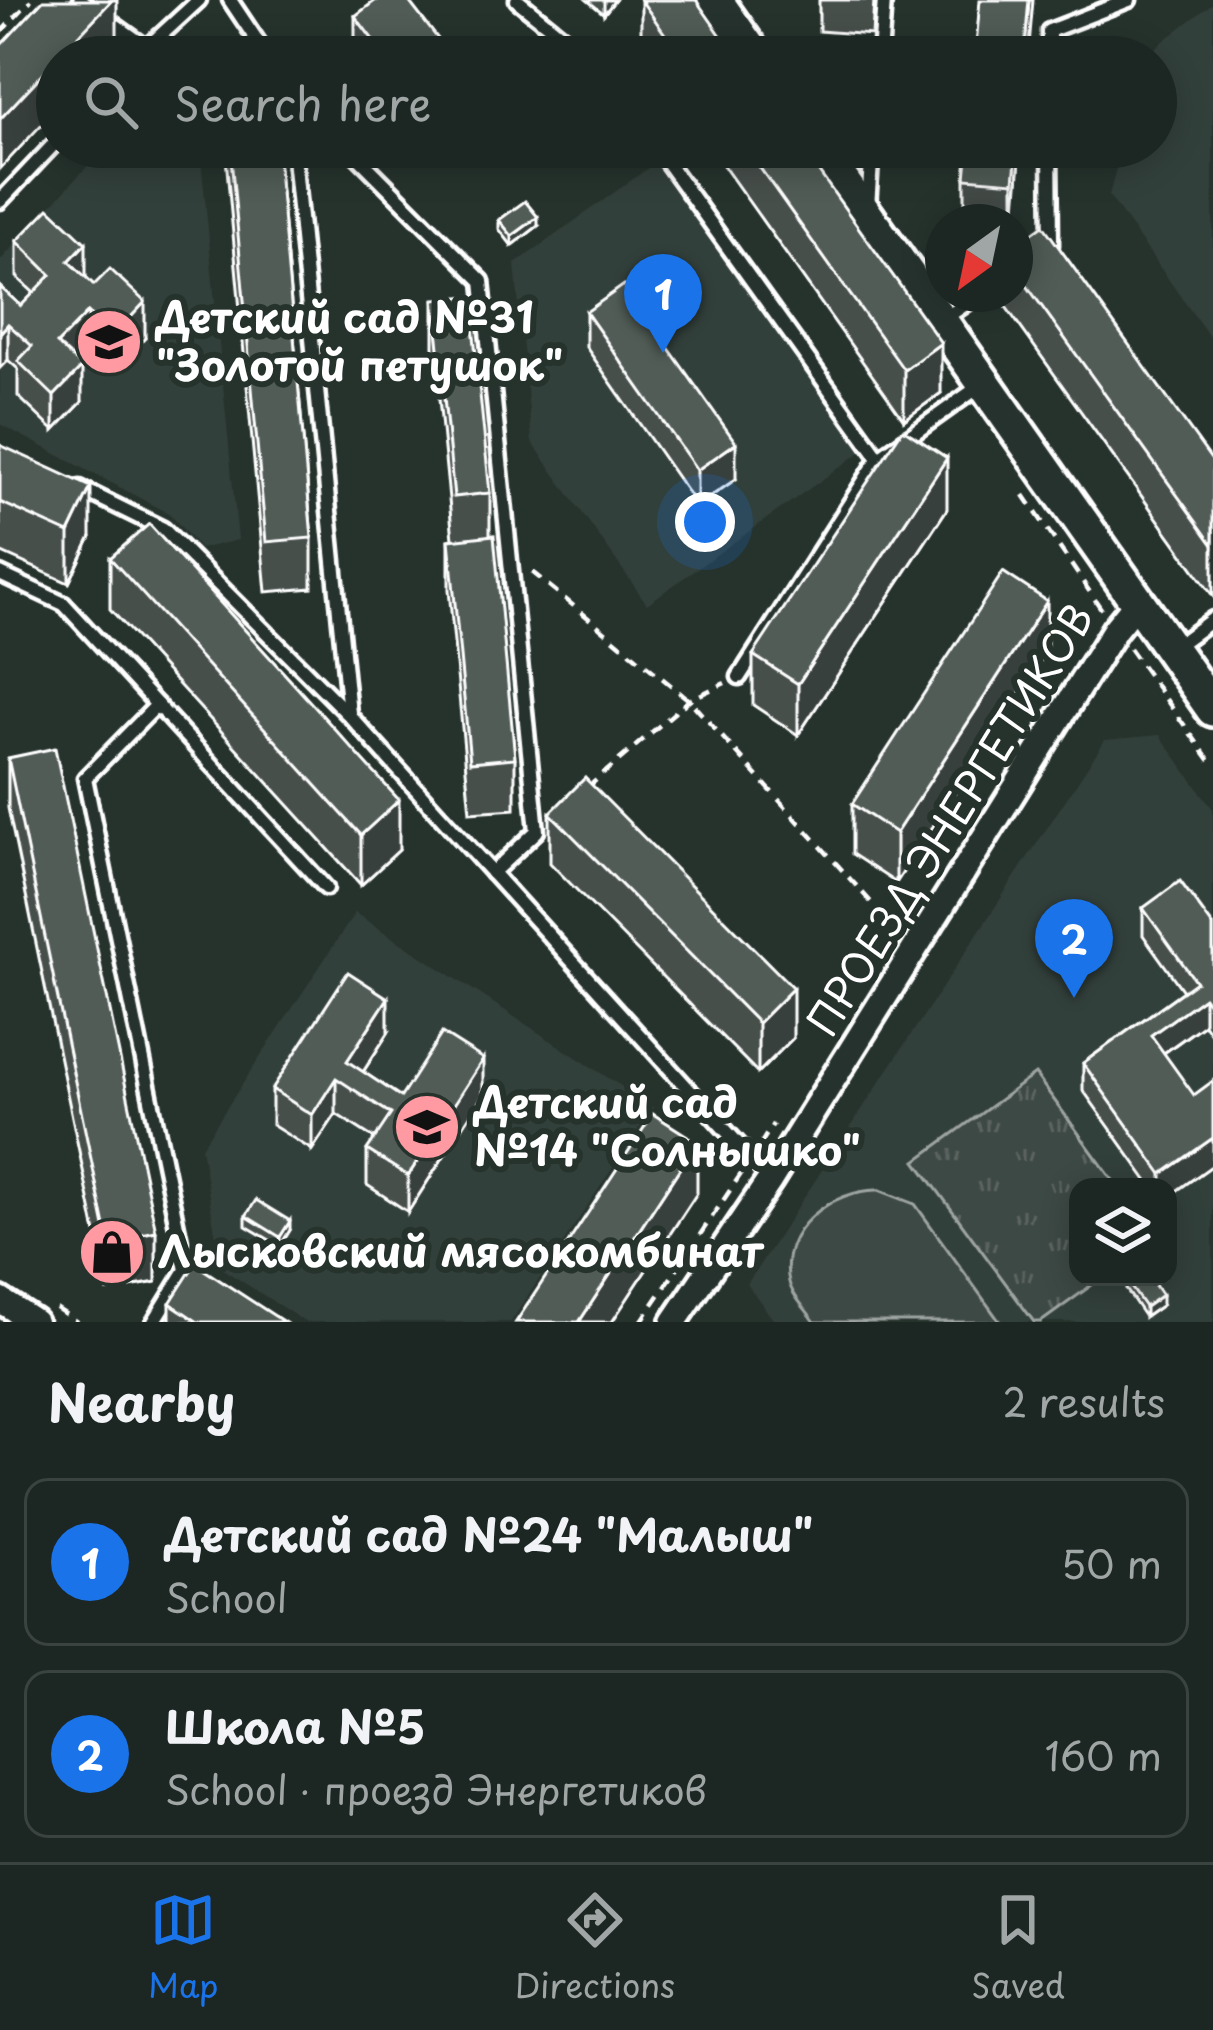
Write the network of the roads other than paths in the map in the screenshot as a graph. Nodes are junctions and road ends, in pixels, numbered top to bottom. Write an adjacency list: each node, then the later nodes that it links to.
1 (80, 0): 8 (lane)
2 (199, 0): 9 (lane)
3 (230, 0): 10 (lane)
4 (517, 0): 11 (lane)
5 (884, 0): 13 (lane)
6 (1129, 0): 14 (lane)
7 (716, 1): 12 (street)
8 (123, 36)
9 (160, 36)
10 (254, 36)
11 (562, 36)
12 (740, 36)
13 (881, 36)
14 (1049, 36)
15 (36, 163): 22 (lane)
16 (295, 168): 39 (lane)
17 (368, 168): 40 (lane)
18 (671, 168): 30 (lane)
19 (833, 168): 23 (street)
20 (870, 168): 23 (lane)
21 (1050, 168): 24 (lane)
22 (0, 201)
23 (867, 217): 28 (street)
24 (1051, 245): 25 (lane); 26 (lane)
25 (1033, 257)
26 (1063, 263)
27 (953, 312): 28 (lane)
28 (940, 321): 29 (street)
29 (984, 383): 30 (lane); 33 (street)
30 (879, 458): 36 (lane)
31 (61, 479): 39 (lane)
32 (0, 574): 37 (lane)
33 (1137, 602): 35 (street); 42 (street, ПРОЕЗД ЭНЕРГЕТИКОВ)
34 (1213, 619): 35 (lane)
35 (1171, 650): 38 (street)
36 (739, 677)
37 (157, 705): 41 (lane); 43 (lane)
38 (1213, 709)
39 (350, 715): 40 (lane)
40 (492, 873): 42 (lane)
41 (326, 888)
42 (770, 1180): 48 (street, ПРОЕЗД ЭНЕРГЕТИКОВ)
43 (186, 1270): 44 (lane); 47 (lane)
44 (206, 1283)
45 (0, 1300): 46 (street)
46 (34, 1322)
47 (154, 1322)
48 (674, 1322)

